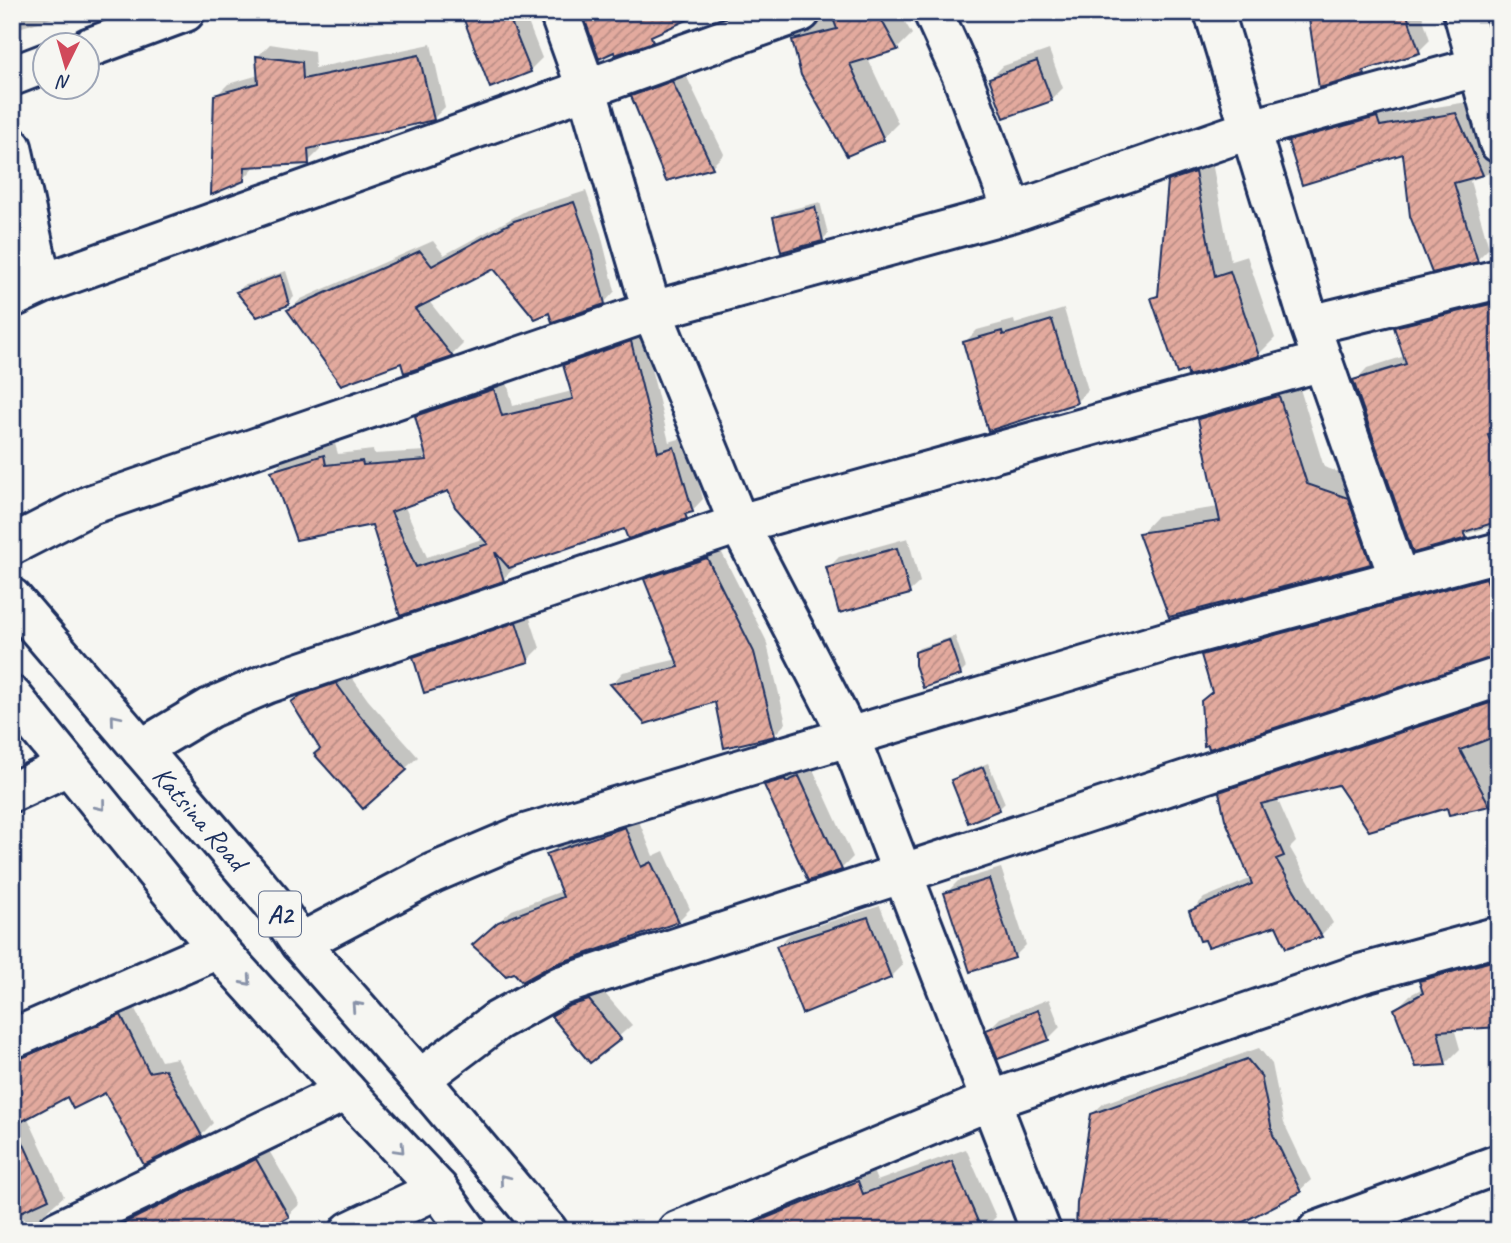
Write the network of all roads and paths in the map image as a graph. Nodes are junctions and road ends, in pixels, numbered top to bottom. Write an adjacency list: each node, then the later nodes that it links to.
1 (186, 12): 8 (main road)
2 (559, 12): 12 (main road)
3 (801, 12): 7 (main road)
4 (933, 12): 16 (main road)
5 (1214, 12): 13 (main road)
6 (1463, 12): 9 (main road)
7 (715, 27): 12 (main road)
8 (102, 43)
9 (1489, 64): 13 (main road); 14 (main road)
10 (32, 69): 11 (main road)
11 (12, 76)
12 (587, 90): 18 (main road); 19 (main road)
13 (1251, 129): 16 (main road); 20 (main road)
14 (1499, 143)
15 (12, 146): 18 (main road)
16 (1013, 212): 19 (main road)
17 (1499, 279): 20 (main road)
18 (27, 291)
19 (652, 311): 22 (main road); 23 (main road)
20 (1310, 325): 21 (main road)
21 (1323, 361): 22 (main road); 25 (main road)
22 (738, 524): 29 (main road); 30 (main road)
23 (12, 545)
24 (1499, 552): 25 (main road)
25 (1399, 579): 29 (main road)
26 (12, 598): 30 (main road, Katsina Road / A2, one-way to 26)
27 (1499, 677): 33 (main road)
28 (12, 696): 31 (main road, A2)
29 (850, 738): 33 (main road); 35 (main road)
30 (141, 749): 35 (main road, Katsina Road / A2)
31 (68, 766): 32 (main road); 36 (main road, A2, one-way to 36)
32 (12, 792)
33 (902, 874): 38 (main road); 40 (main road)
34 (1499, 936): 40 (main road)
35 (300, 943): 38 (main road, Katsina Road / A2, one-way to 35)
36 (219, 949): 37 (main road); 39 (main road, A2, one-way to 39)
37 (12, 1039)
38 (420, 1079): 46 (main road, Katsina Road / A2, one-way to 38)
39 (346, 1091): 42 (main road, A2, one-way to 42); 43 (main road)
40 (989, 1101): 47 (main road); 48 (main road)
41 (1499, 1164): 49 (main road)
42 (438, 1189): 44 (main road); 45 (main road, A2)
43 (57, 1231)
44 (350, 1231)
45 (468, 1231)
46 (548, 1231)
47 (677, 1231)
48 (1041, 1231)
49 (1317, 1231)

